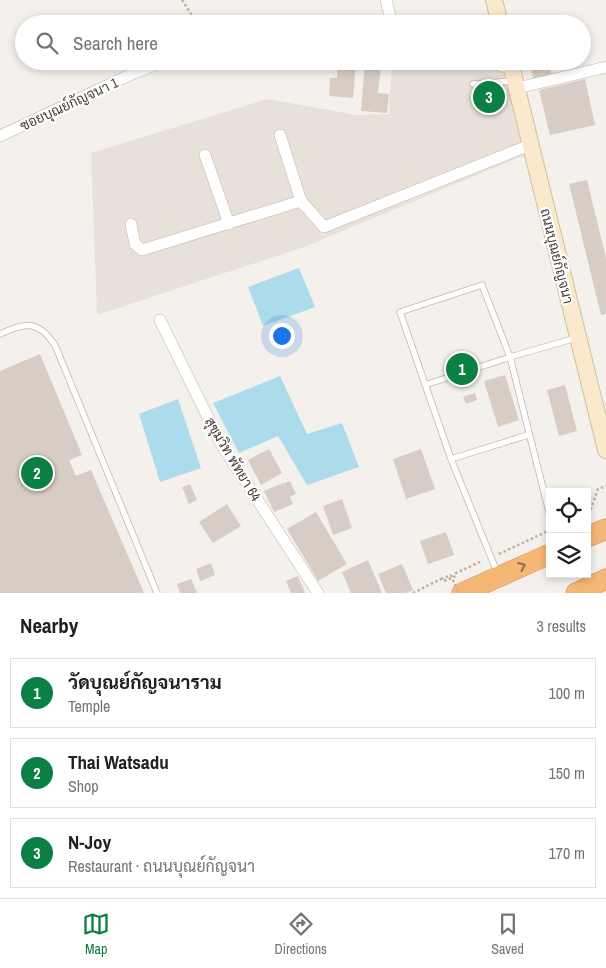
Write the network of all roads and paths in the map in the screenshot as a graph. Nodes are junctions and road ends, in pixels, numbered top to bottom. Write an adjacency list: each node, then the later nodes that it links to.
1 (182, 0): 4 (path)
2 (386, 0): 5 (street)
3 (494, 0): 6 (street)
4 (192, 15)
5 (390, 15)
6 (498, 15)
7 (606, 67): 8 (street)
8 (591, 68)
9 (142, 70): 15 (street, ซอยบุณย์กัญจนา 1)
10 (502, 70): 12 (street)
11 (572, 70): 12 (street)
12 (514, 75): 13 (lane); 16 (street, ถนนบุณย์กัญจนา)
13 (473, 84)
14 (280, 135): 18 (street)
15 (0, 136)
16 (530, 145): 18 (street); 23 (street, ถนนบุณย์กัญจนา)
17 (205, 155): 20 (street)
18 (301, 201): 20 (street)
19 (130, 224): 20 (street)
20 (229, 224)
21 (160, 320): 41 (street, สุขุมวิท พัทยา 64)
22 (0, 334): 40 (lane)
23 (578, 337): 24 (lane); 27 (street, ถนนบุณย์กัญจนา)
24 (510, 357): 25 (lane); 25 (lane); 26 (lane)
25 (425, 385): 28 (lane)
26 (528, 434): 28 (lane); 30 (lane)
27 (606, 450)
28 (451, 459): 36 (lane)
29 (606, 486): 31 (path)
30 (546, 501)
31 (591, 508)
32 (606, 529): 34 (highway)
33 (546, 532): 36 (path)
34 (591, 535)
35 (546, 556): 37 (highway, one-way to 35)
36 (491, 557): 37 (lane); 38 (path)
37 (499, 576): 43 (highway)
38 (441, 579): 42 (path); 43 (path, bridge)
39 (606, 580): 44 (highway)
40 (156, 593)
41 (318, 593)
42 (413, 593)
43 (460, 593)
44 (576, 593)

